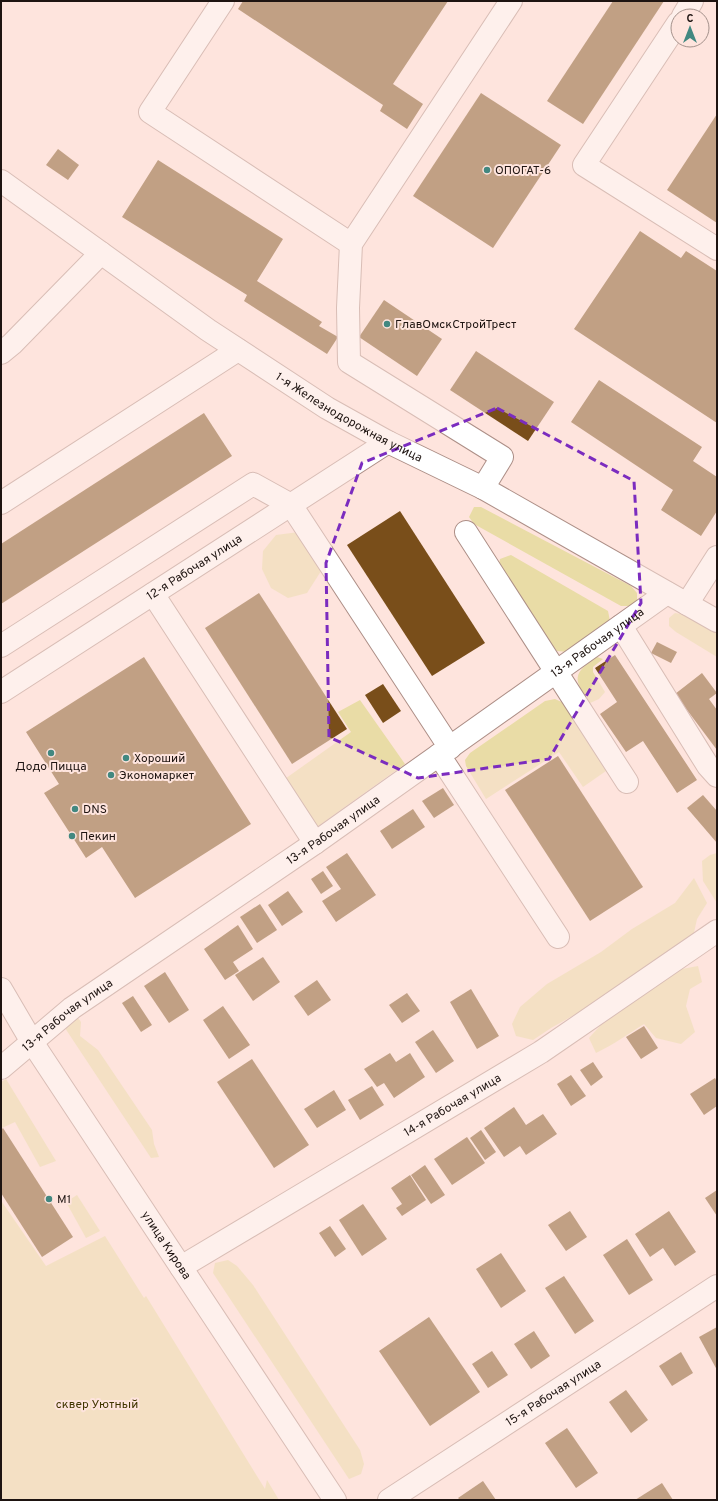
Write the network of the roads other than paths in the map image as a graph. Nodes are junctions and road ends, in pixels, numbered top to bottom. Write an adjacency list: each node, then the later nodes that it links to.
1 (223, 1): 5 (street)
2 (511, 1): 5 (street)
3 (670, 35): 6 (street)
4 (1, 181): 7 (street, 1-я Железнодорожная улица)
5 (350, 244): 11 (street)
6 (717, 249)
7 (101, 253): 8 (street, 1-я Железнодорожная улица); 9 (street)
8 (238, 350): 10 (street, 1-я Железнодорожная улица); 12 (street)
9 (1, 353)
10 (388, 442): 11 (street, 1-я Железнодорожная улица); 13 (street, 12-я Рабочая улица)
11 (483, 488): 16 (street, 1-я Железнодорожная улица)
12 (1, 503)
13 (290, 505): 17 (street, 12-я Рабочая улица); 21 (street); 24 (street)
14 (466, 532): 22 (street)
15 (717, 557): 18 (street)
16 (667, 593): 18 (street, 1-я Железнодорожная улица); 20 (street, 13-я Рабочая улица)
17 (153, 594): 23 (street, 12-я Рабочая улица); 27 (street)
18 (687, 604): 19 (street, 1-я Железнодорожная улица)
19 (717, 621)
20 (621, 626): 22 (street, 13-я Рабочая улица); 25 (street)
21 (1, 646)
22 (556, 672): 24 (street, 13-я Рабочая улица); 26 (street)
23 (1, 692)
24 (444, 752): 27 (street, 13-я Рабочая улица); 29 (street)
25 (717, 776)
26 (627, 782)
27 (315, 843): 31 (street, 13-я Рабочая улица)
28 (717, 931): 33 (street, 14-я Рабочая улица)
29 (558, 937)
30 (1, 989): 31 (street, улица Кирова)
31 (32, 1042): 32 (street, 13-я Рабочая улица); 33 (street, улица Кирова)
32 (1, 1068)
33 (181, 1267): 35 (street, улица Кирова)
34 (717, 1286): 36 (street, 15-я Рабочая улица)
35 (335, 1500)
36 (389, 1500)

